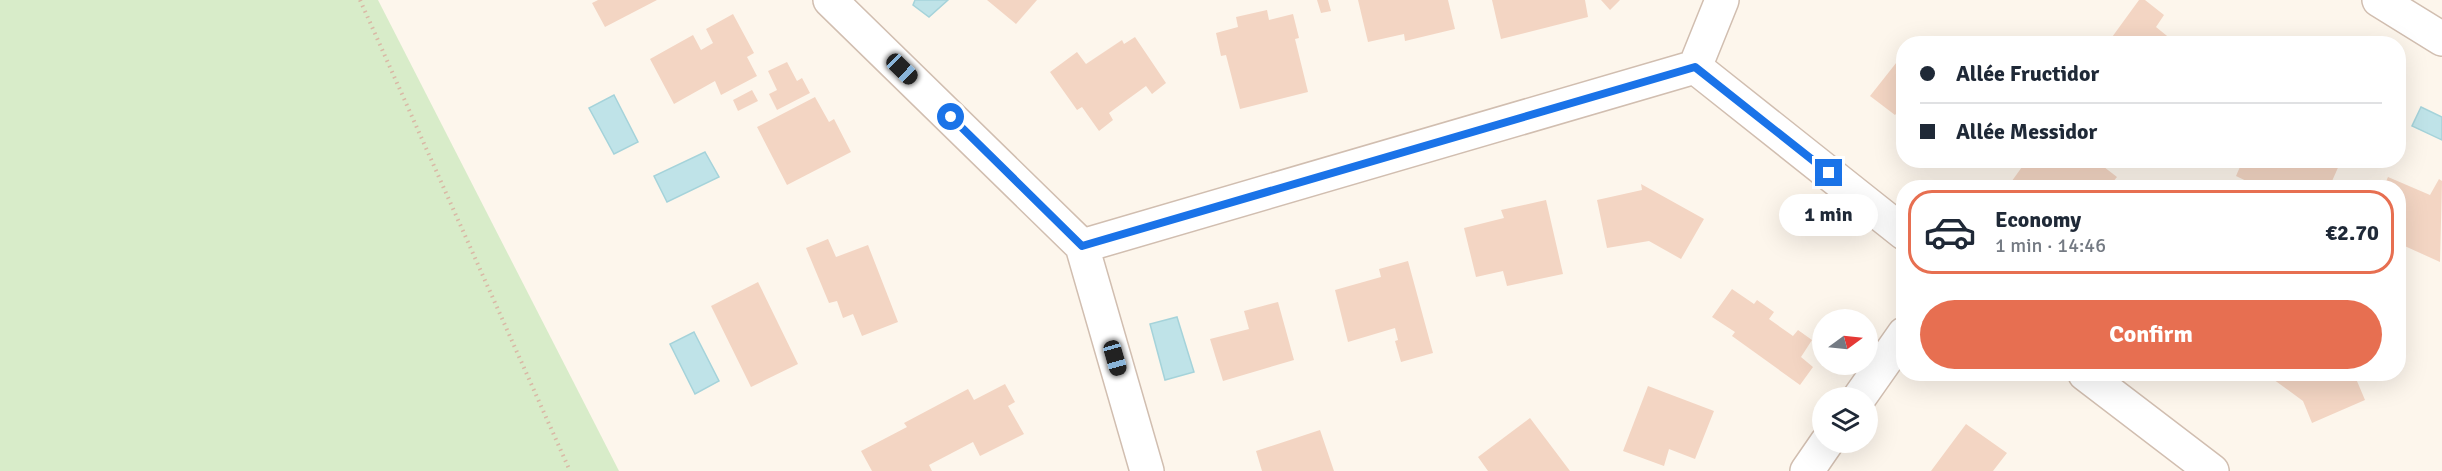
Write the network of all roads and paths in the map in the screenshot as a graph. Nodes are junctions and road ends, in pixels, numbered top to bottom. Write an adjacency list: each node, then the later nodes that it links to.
1 (360, 0): 13 (path)
2 (1722, 0): 6 (street)
3 (2379, 0): 5 (street)
4 (836, 2): 8 (street)
5 (2442, 39)
6 (1695, 67): 7 (street); 8 (street)
7 (1896, 227)
8 (1082, 246): 14 (street)
9 (1896, 345): 11 (street)
10 (2094, 381): 16 (street)
11 (1867, 387)
12 (1819, 453): 15 (street)
13 (570, 471)
14 (1147, 471)
15 (1807, 471)
16 (2212, 471)

